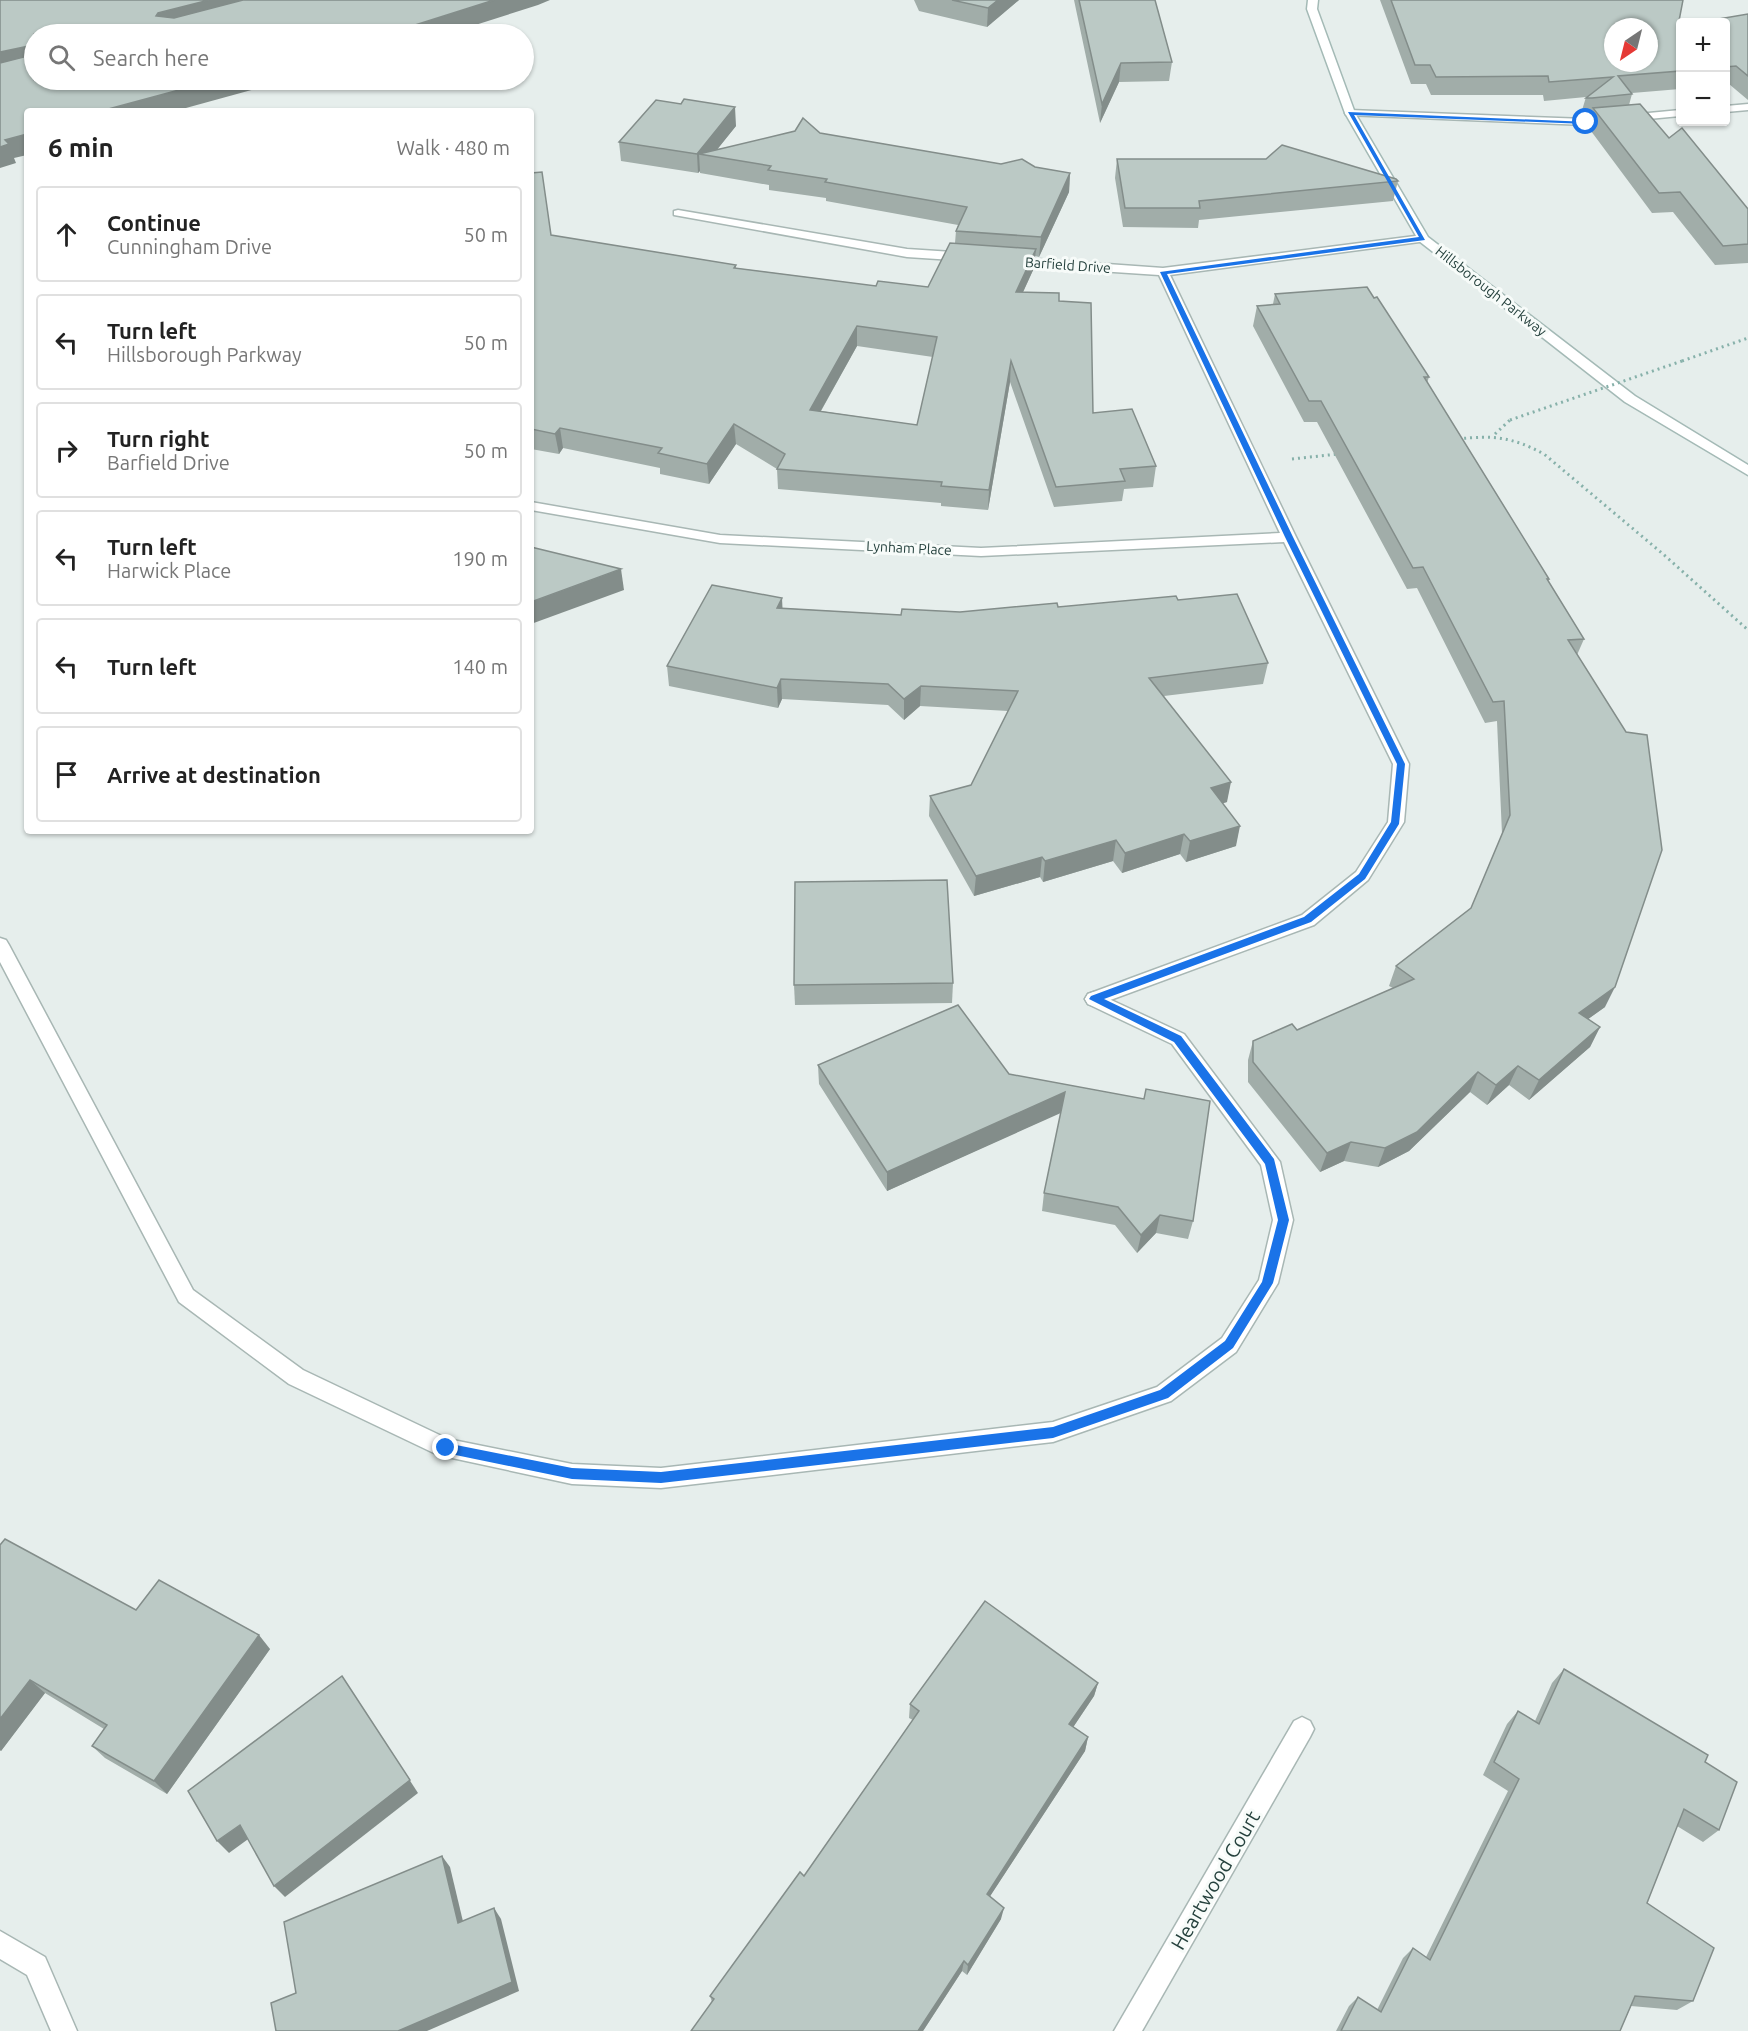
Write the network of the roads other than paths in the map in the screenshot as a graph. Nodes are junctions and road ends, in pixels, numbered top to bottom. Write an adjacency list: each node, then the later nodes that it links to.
1 (1313, 0): 4 (street, Hillsborough Parkway)
2 (1748, 107): 3 (street)
3 (1730, 109)
4 (1350, 113): 5 (street); 7 (street, Hillsborough Parkway)
5 (1676, 113)
6 (678, 213): 8 (street)
7 (1423, 238): 10 (street, Barfield Drive); 11 (street, Hillsborough Parkway)
8 (977, 258)
9 (1000, 260): 10 (street, Barfield Drive)
10 (1163, 272): 13 (street)
11 (1748, 471)
12 (534, 507): 13 (street, Lynham Place)
13 (1289, 537): 14 (street)
14 (0, 945)
15 (1302, 1729): 18 (street, Heartwood Court)
16 (0, 1944): 17 (street)
17 (64, 2031)
18 (1127, 2031)

